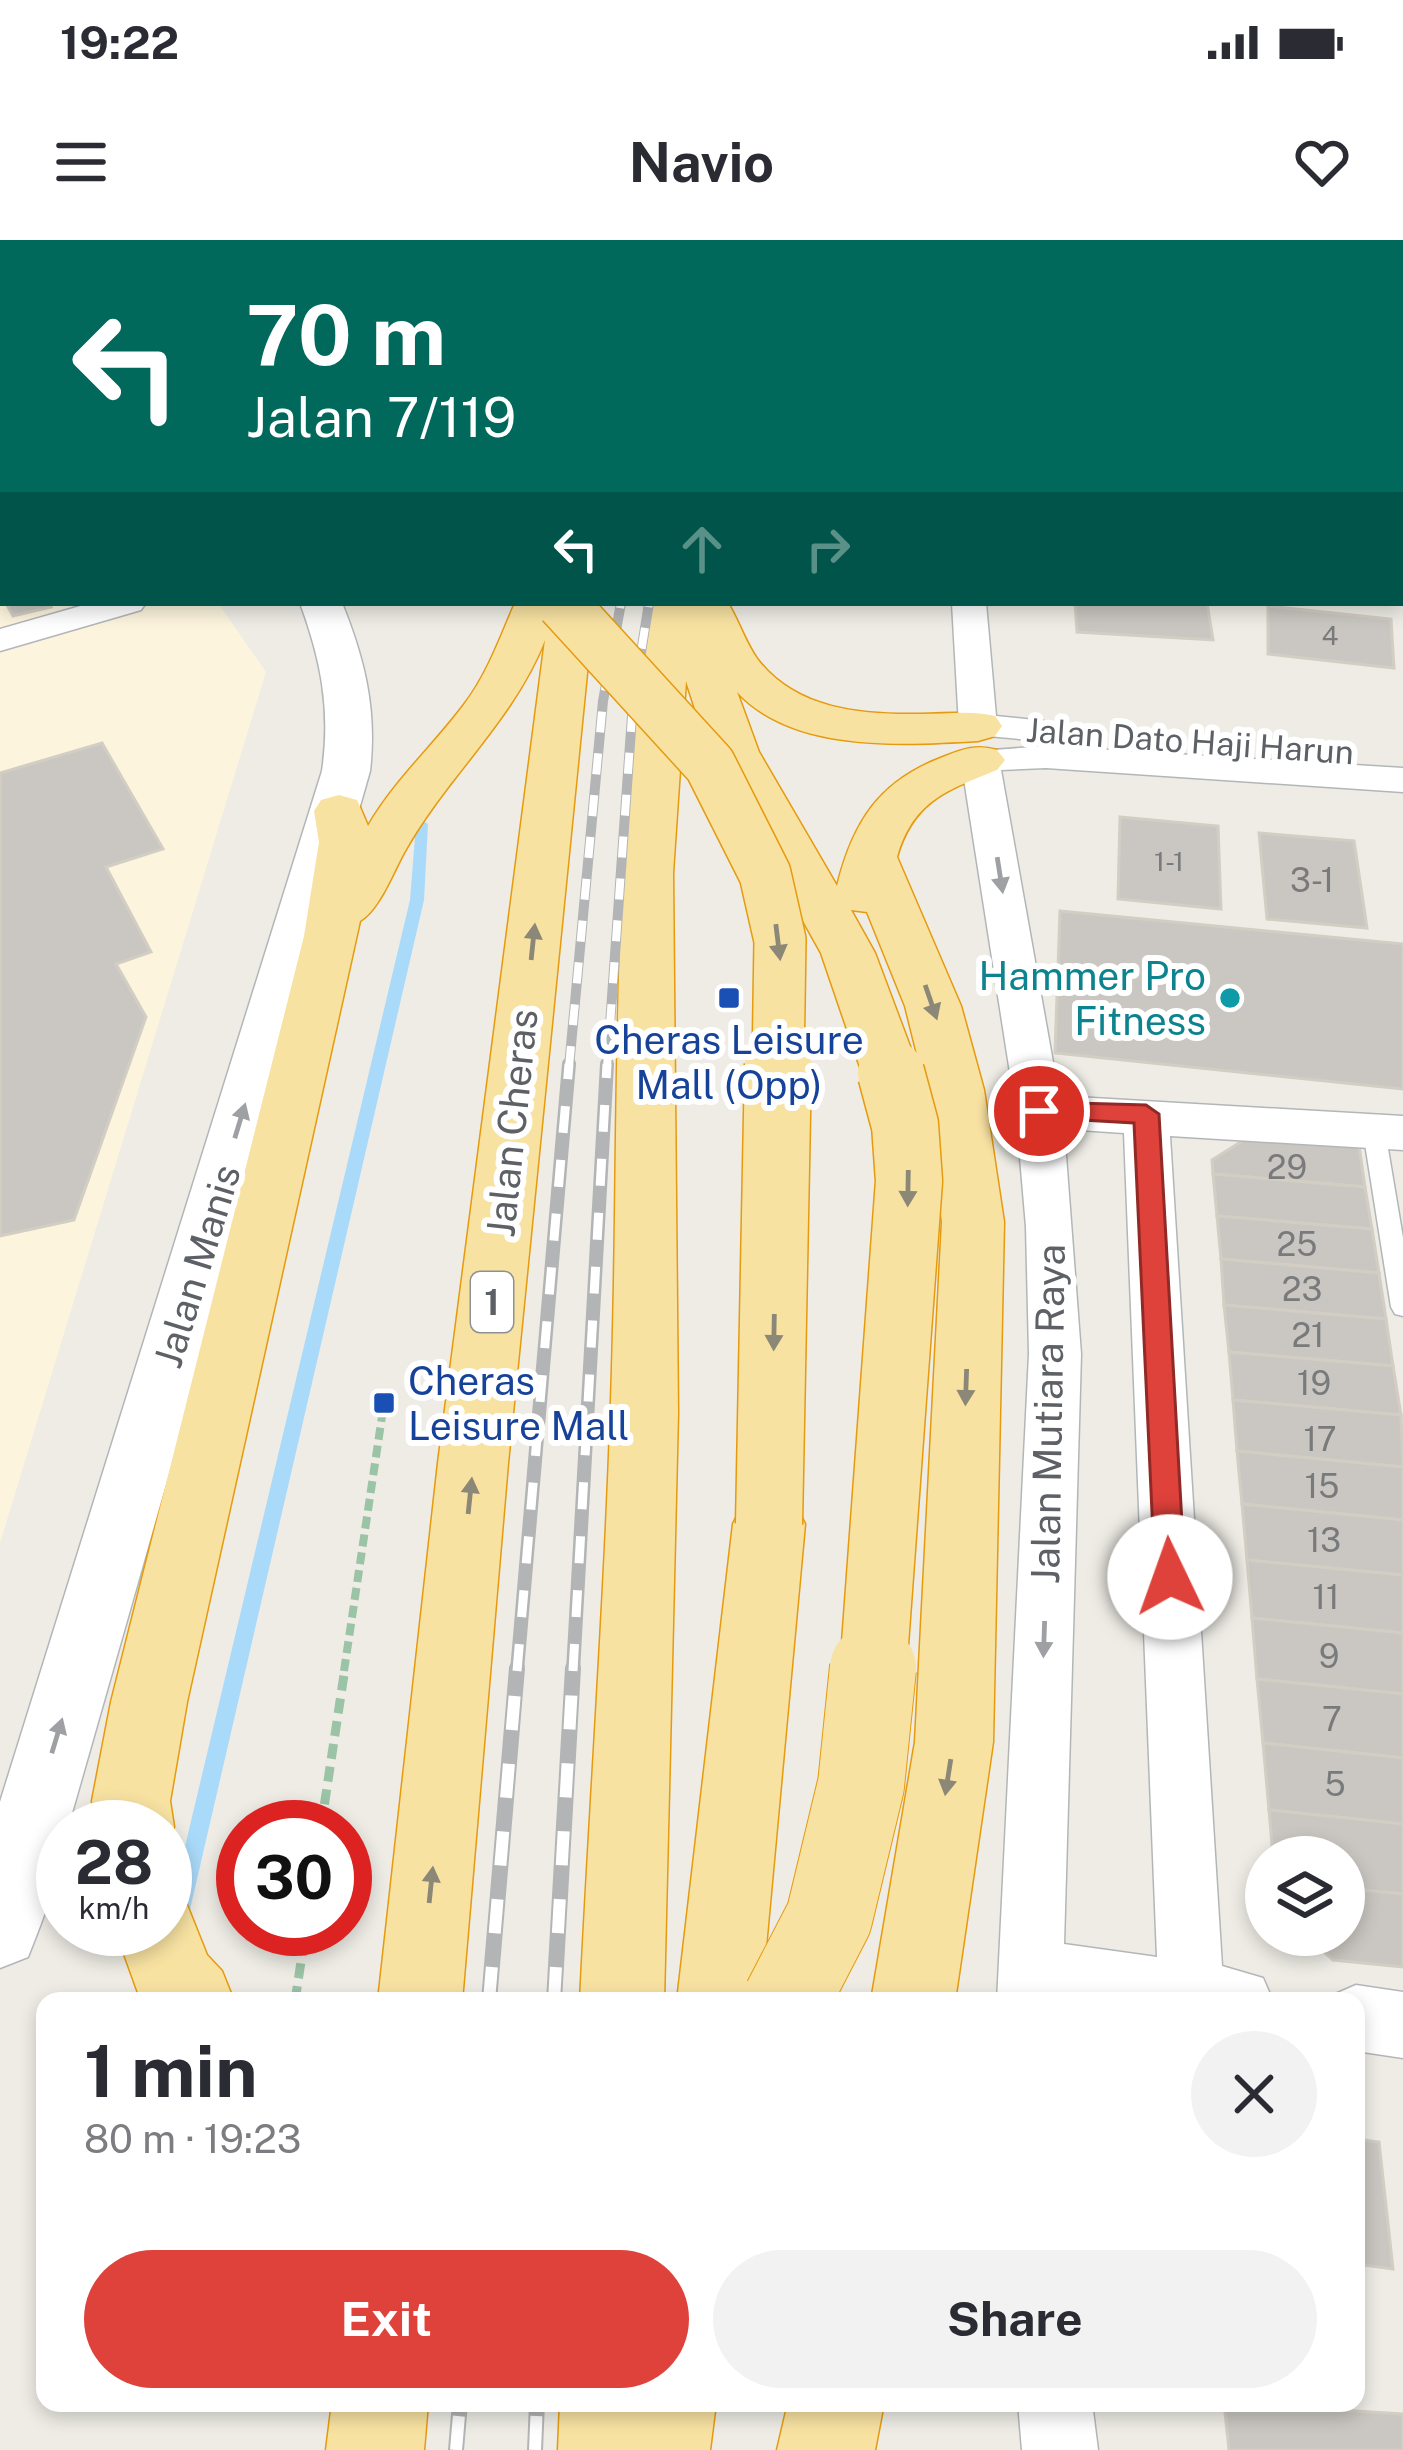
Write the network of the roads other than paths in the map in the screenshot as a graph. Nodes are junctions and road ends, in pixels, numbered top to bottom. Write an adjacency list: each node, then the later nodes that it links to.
1 (118, 606): 10 (street)
2 (322, 606): 14 (street, Jalan Manis)
3 (536, 606): 16 (highway)
4 (565, 606): 29 (highway, one-way to 29, bridge)
5 (572, 606): 27 (highway, Jalan Cheras / 1, one-way to 5)
6 (673, 606): 28 (highway)
7 (708, 606): 17 (highway)
8 (709, 606): 11 (highway)
9 (968, 606): 11 (street, Jalan Mutiara Raya)
10 (0, 640)
11 (979, 742): 12 (street, Jalan Dato Haji Harun); 13 (street, Jalan Dato Haji Harun); 15 (highway); 18 (street, Jalan Mutiara Raya, one-way to 18)
12 (1403, 757)
13 (1403, 780)
14 (339, 812): 16 (highway); 23 (street, Jalan Manis, one-way to 14)
15 (870, 855): 17 (highway); 31 (highway, one-way to 31)
16 (331, 936): 22 (highway)
17 (848, 952): 30 (highway, one-way to 30, bridge)
18 (1039, 1111): 19 (street); 25 (street, Jalan Mutiara Raya, one-way to 25)
19 (1146, 1114): 20 (street); 33 (street)
20 (1389, 1132): 21 (lane)
21 (1403, 1306)
22 (131, 1800)
23 (0, 1929)
24 (166, 1956): 26 (highway)
25 (1030, 1987): 32 (street)
26 (184, 1992)
27 (420, 1992)
28 (622, 1992)
29 (719, 1992)
30 (791, 1992)
31 (914, 1992)
32 (1122, 1992)
33 (1215, 1992)
34 (1365, 2019): 35 (street)
35 (1403, 2025)
36 (379, 2412): 41 (highway)
37 (608, 2412): 42 (highway)
38 (667, 2412): 43 (highway)
39 (834, 2412): 44 (highway)
40 (1056, 2412): 45 (street)
41 (375, 2450)
42 (607, 2450)
43 (661, 2450)
44 (826, 2450)
45 (1060, 2450)

